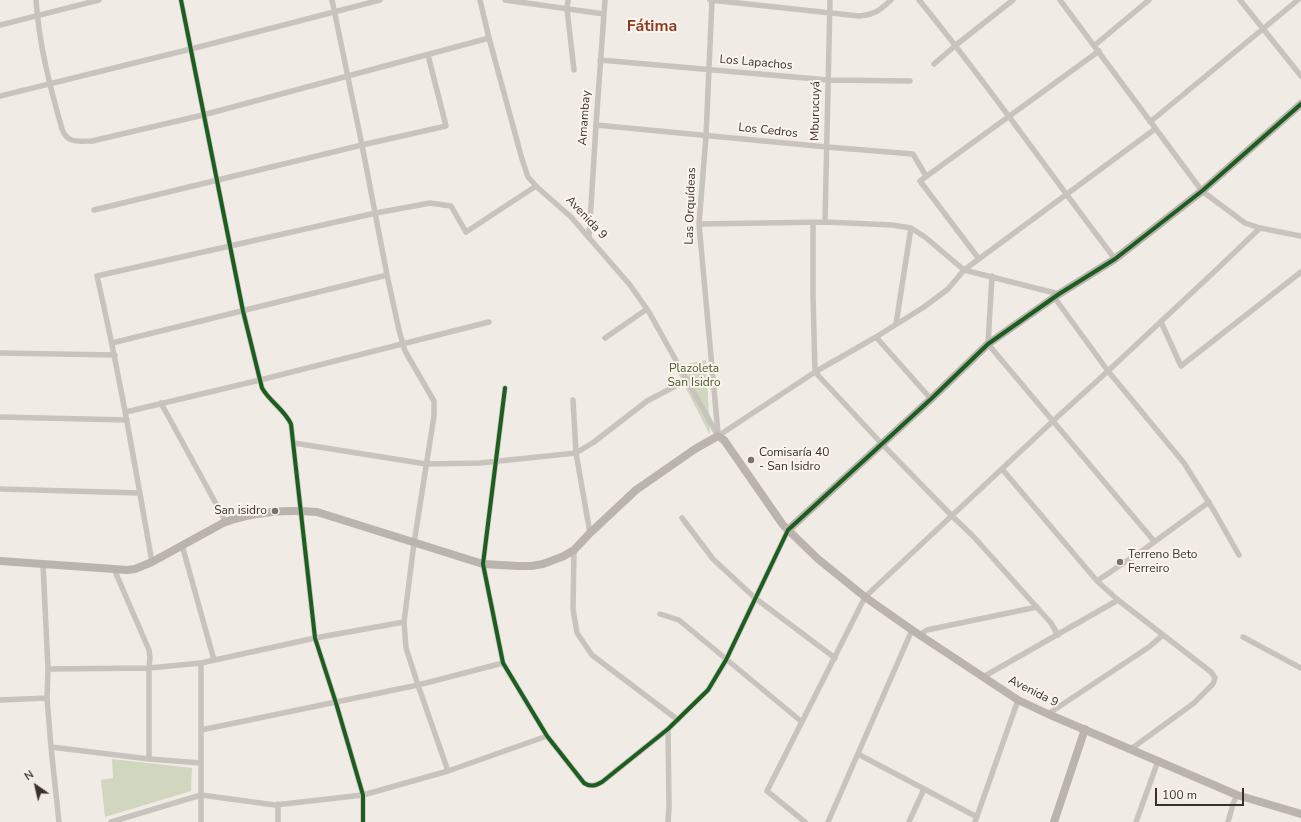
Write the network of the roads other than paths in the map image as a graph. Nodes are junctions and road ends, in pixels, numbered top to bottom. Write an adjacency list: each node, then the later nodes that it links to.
1 (36, 0): 23 (street)
2 (99, 0): 23 (street)
3 (181, 0): 29 (street)
4 (332, 0): 20 (street)
5 (380, 0): 20 (street)
6 (480, 0): 26 (street, Avenida 9)
7 (505, 0): 19 (street)
8 (568, 0): 19 (street)
9 (605, 0): 22 (street, Amambay)
10 (711, 0): 21 (street); 35 (street, Las Orquídeas)
11 (830, 0): 21 (street, Mburucuyá)
12 (891, 0): 21 (street)
13 (919, 0): 27 (street)
14 (1013, 0): 27 (street)
15 (1060, 0): 28 (street)
16 (1149, 0): 28 (street)
17 (1240, 0): 25 (street)
18 (1298, 0): 25 (street)
19 (567, 9): 22 (street); 34 (street)
20 (334, 12): 29 (street); 36 (street)
21 (830, 13): 38 (street, Mburucuyá)
22 (604, 14): 32 (street, Amambay)
23 (37, 16): 24 (street); 40 (street)
24 (0, 25)
25 (1264, 28): 37 (street); 45 (street)
26 (489, 38): 31 (street); 53 (street, Avenida 9)
27 (956, 45): 33 (street); 44 (street)
28 (1094, 45): 30 (street)
29 (191, 50): 40 (street); 43 (street)
30 (1099, 51): 44 (street); 45 (street)
31 (428, 55): 36 (street); 49 (street)
32 (600, 60): 35 (street, Los Lapachos); 46 (street, Amambay)
33 (934, 64)
34 (574, 70)
35 (708, 70): 38 (street, Los Lapachos); 48 (street, Las Orquídeas)
36 (348, 76): 43 (street); 49 (street)
37 (1301, 76)
38 (828, 80): 39 (street, Los Lapachos); 50 (street, Mburucuyá)
39 (910, 81)
40 (49, 83): 41 (street); 43 (street)
41 (0, 96)
42 (1301, 104): 54 (main road)
43 (203, 115): 52 (street)
44 (1009, 117): 51 (street); 55 (street)
45 (1150, 122): 47 (street)
46 (596, 125): 48 (street, Los Cedros); 64 (street, Amambay)
47 (1155, 129): 54 (street); 55 (street)
48 (706, 136): 50 (street, Los Cedros); 60 (street, Las Orquídeas)
49 (362, 145): 52 (street); 57 (street)
50 (826, 147): 51 (street, Los Cedros); 59 (street, Mburucuyá)
51 (926, 176): 66 (street)
52 (217, 180): 56 (street); 65 (street)
53 (536, 186): 57 (street); 64 (street, Avenida 9)
54 (1202, 191): 62 (street); 67 (main road)
55 (1066, 195): 66 (street); 67 (street)
56 (94, 210)
57 (376, 213): 65 (street); 70 (street)
58 (813, 222): 59 (street); 60 (street); 86 (street)
59 (825, 222): 61 (street)
60 (699, 224): 97 (street, Las Orquídeas)
61 (911, 228): 68 (street); 77 (street)
62 (1260, 228): 63 (street); 76 (street)
63 (1301, 236)
64 (589, 238): 73 (street, Avenida 9)
65 (231, 246): 74 (street); 80 (street)
66 (979, 259): 68 (street)
67 (1115, 259): 72 (main road)
68 (964, 270): 71 (street); 77 (street)
69 (1301, 272): 76 (street)
70 (387, 275): 74 (street); 81 (street)
71 (992, 276): 72 (street); 82 (street)
72 (1056, 295): 82 (main road); 85 (street)
73 (647, 309): 79 (street); 88 (street, Avenida 9)
74 (243, 311): 80 (street); 87 (street)
75 (489, 322): 81 (street)
76 (1161, 322): 85 (street)
77 (896, 324): 78 (street)
78 (876, 337): 86 (street); 90 (street)
79 (605, 338)
80 (112, 343): 84 (street)
81 (403, 343): 87 (street); 102 (street)
82 (988, 344): 90 (main road); 96 (street)
83 (0, 354): 84 (street)
84 (115, 356): 93 (street)
85 (1108, 371): 96 (street); 106 (street)
86 (815, 372): 97 (street); 99 (street)
87 (260, 380): 92 (street); 98 (street)
88 (687, 380): 97 (street, Avenida 9); 100 (street)
89 (505, 388): 101 (street)
90 (931, 399): 99 (main road)
91 (573, 400): 100 (street)
92 (161, 403): 93 (street); 110 (street)
93 (126, 412): 95 (street)
94 (0, 418): 95 (street)
95 (127, 420): 105 (street)
96 (1053, 421): 103 (street); 113 (street)
97 (718, 436): 111 (main road, Avenida 9); 112 (main road)
98 (294, 443): 102 (street); 107 (street)
99 (882, 444): 108 (street); 111 (main road)
100 (576, 453): 101 (street); 112 (street)
101 (496, 462): 102 (street); 121 (street)
102 (426, 464): 114 (street)
103 (1002, 469): 108 (street); 123 (street)
104 (0, 488): 105 (street)
105 (140, 493): 119 (street)
106 (1209, 502): 113 (street); 117 (street)
107 (300, 510): 110 (main road); 114 (main road); 135 (street)
108 (952, 516): 124 (street); 127 (street)
109 (682, 518): 125 (street)
110 (226, 522): 115 (main road)
111 (788, 530): 124 (main road, Avenida 9); 125 (street)
112 (590, 533): 116 (main road)
113 (1154, 541): 123 (street)
114 (414, 543): 121 (main road); 129 (street)
115 (182, 546): 119 (main road); 137 (street)
116 (574, 550): 121 (main road); 151 (street)
117 (1239, 555)
118 (0, 561): 120 (main road)
119 (152, 562): 122 (main road)
120 (42, 564): 122 (main road); 143 (street)
121 (483, 564): 140 (street)
122 (114, 569): 141 (street)
123 (1097, 581): 126 (street)
124 (865, 597): 130 (main road, Avenida 9); 136 (street)
125 (755, 598): 136 (street); 138 (street)
126 (1118, 600): 132 (street); 133 (street)
127 (1037, 607): 131 (street); 132 (street)
128 (660, 614): 138 (street)
129 (404, 622): 135 (street); 145 (street)
130 (912, 630): 131 (main road, Avenida 9); 159 (street)
131 (919, 635): 144 (main road, Avenida 9)
132 (1058, 635): 144 (street)
133 (1164, 635): 150 (street); 158 (street)
134 (1243, 637): 142 (street)
135 (315, 638): 137 (street); 149 (street)
136 (835, 658): 152 (street)
137 (214, 660): 139 (street)
138 (726, 660): 151 (street); 152 (street)
139 (201, 663): 141 (street); 155 (street)
140 (503, 663): 145 (street); 156 (street)
141 (149, 668): 143 (street); 160 (street)
142 (1301, 668)
143 (48, 669): 146 (street)
144 (983, 677): 148 (main road, Avenida 9)
145 (418, 685): 149 (street); 163 (street)
146 (47, 698): 147 (street); 157 (street)
147 (0, 700)
148 (1018, 700): 150 (main road, Avenida 9); 171 (street)
149 (336, 703): 155 (street); 166 (street)
150 (1048, 714): 154 (main road, Avenida 9)
151 (678, 720): 153 (street)
152 (802, 722): 178 (street)
153 (668, 729): 156 (street); 177 (street)
154 (1085, 729): 158 (main road, Avenida 9); 181 (main road)
155 (201, 730): 162 (street)
156 (547, 736): 163 (street)
157 (51, 747): 160 (street); 172 (street)
158 (1131, 749): 161 (main road, Avenida 9)
159 (858, 754): 164 (street); 179 (street)
160 (149, 759): 162 (street)
161 (1158, 761): 167 (main road, Avenida 9); 182 (street)
162 (201, 763): 165 (street)
163 (448, 771): 166 (street)
164 (924, 789): 171 (street); 180 (street)
165 (201, 795): 168 (street); 170 (street); 174 (street)
166 (363, 795): 168 (street); 176 (street)
167 (1238, 795): 169 (main road, Avenida 9); 183 (street)
168 (278, 804): 175 (street)
169 (1301, 814)
170 (132, 819): 173 (street)
171 (976, 819)
172 (59, 822)
173 (111, 822)
174 (201, 822)
175 (278, 822)
176 (363, 822)
177 (668, 822)
178 (805, 822)
179 (828, 822)
180 (909, 822)
181 (1054, 822)
182 (1136, 822)
183 (1228, 822)

